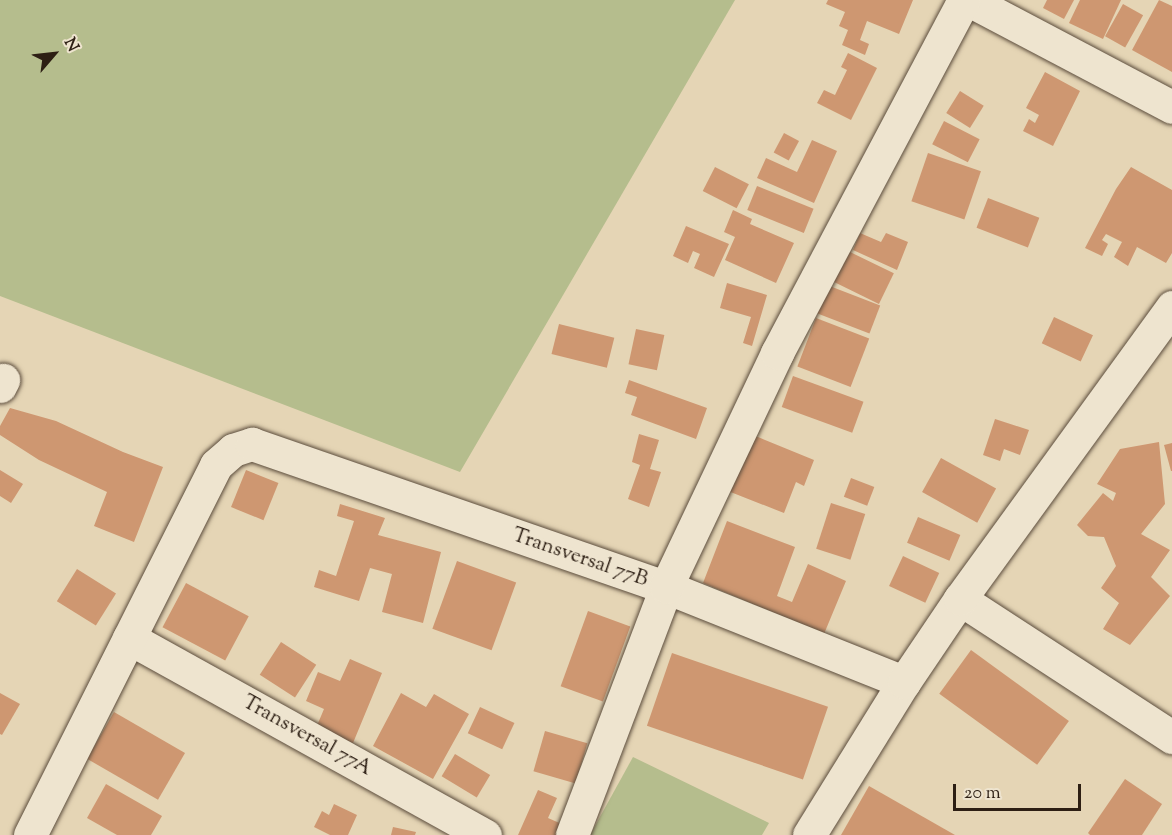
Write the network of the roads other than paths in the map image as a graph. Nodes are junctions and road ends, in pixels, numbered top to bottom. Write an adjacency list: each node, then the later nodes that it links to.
1 (964, 0): 5 (street)
2 (969, 0): 3 (street)
3 (1172, 107)
4 (1172, 307): 6 (street)
5 (666, 587): 7 (street, Transversal 77B); 8 (street, Transversal 77B); 12 (street)
6 (960, 599): 8 (street); 9 (street)
7 (129, 638): 10 (street); 11 (street, Transversal 77A)
8 (904, 682): 13 (street)
9 (1172, 738)
10 (30, 835)
11 (484, 835)
12 (572, 835)
13 (809, 835)

